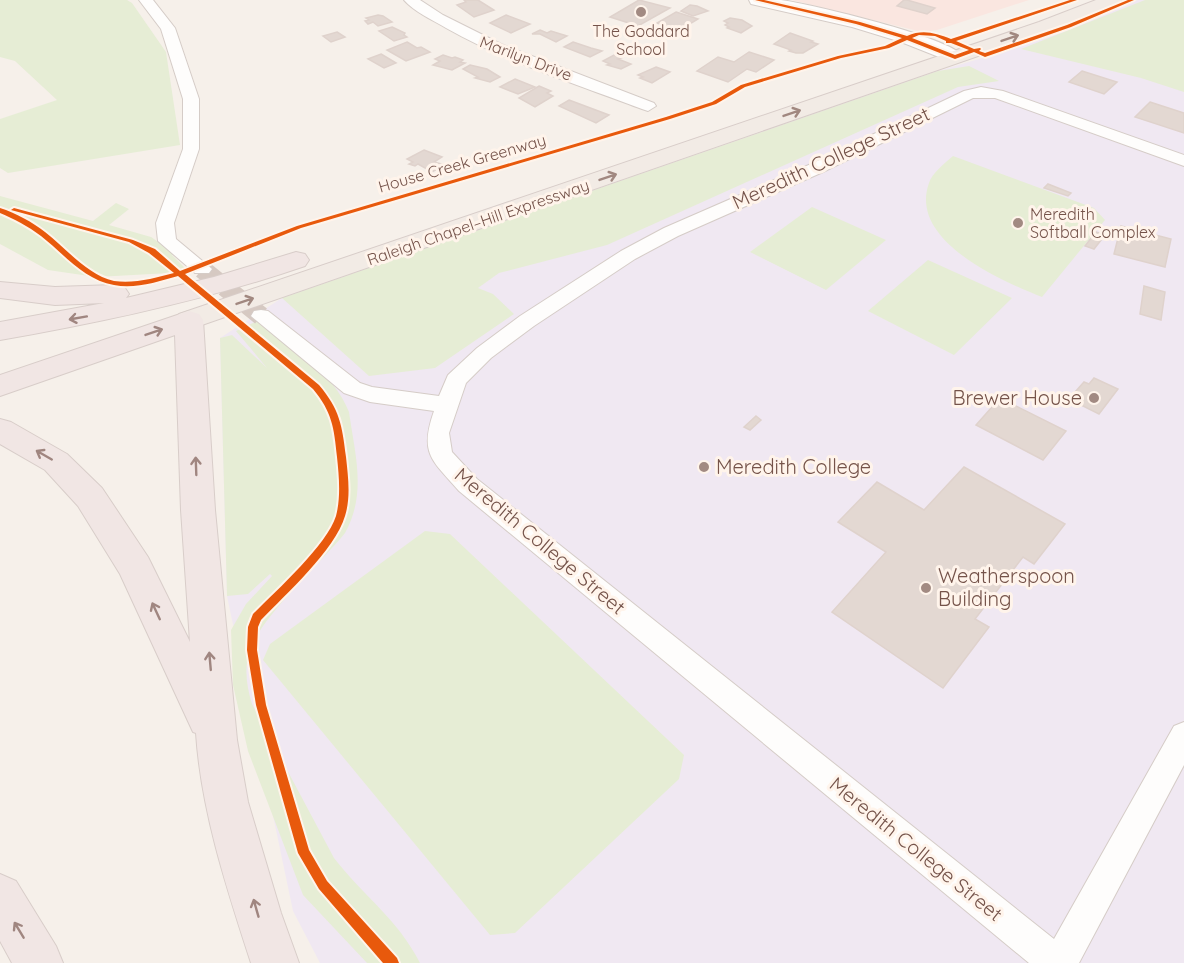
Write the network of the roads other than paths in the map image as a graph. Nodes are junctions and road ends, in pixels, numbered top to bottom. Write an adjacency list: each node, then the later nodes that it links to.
1 (146, 0): 10 (street)
2 (411, 0): 7 (street, Marilyn Drive)
3 (757, 0): 6 (street)
4 (1075, 0): 6 (main road)
5 (1113, 0): 6 (main road, one-way to 5)
6 (945, 52): 9 (main road, Raleigh Chapel–Hill Expressway); 13 (main road, Raleigh Chapel–Hill Expressway, one-way to 6)
7 (648, 106)
8 (1184, 161): 16 (street, Meredith College Street)
9 (296, 260): 11 (highway); 14 (highway, Raleigh Chapel–Hill Expressway, one-way to 14)
10 (202, 269)
11 (0, 290)
12 (261, 316): 16 (street)
13 (189, 320): 15 (highway, Raleigh Chapel–Hill Expressway, one-way to 13); 19 (highway, one-way to 13)
14 (0, 331)
15 (0, 386)
16 (447, 405): 23 (street, Meredith College Street)
17 (0, 430): 19 (highway, one-way to 17)
18 (1184, 736): 23 (street, Meredith College Street)
19 (217, 740): 22 (highway, one-way to 19)
20 (0, 897): 21 (highway, one-way to 20)
21 (39, 963)
22 (275, 963)
23 (1058, 963)

